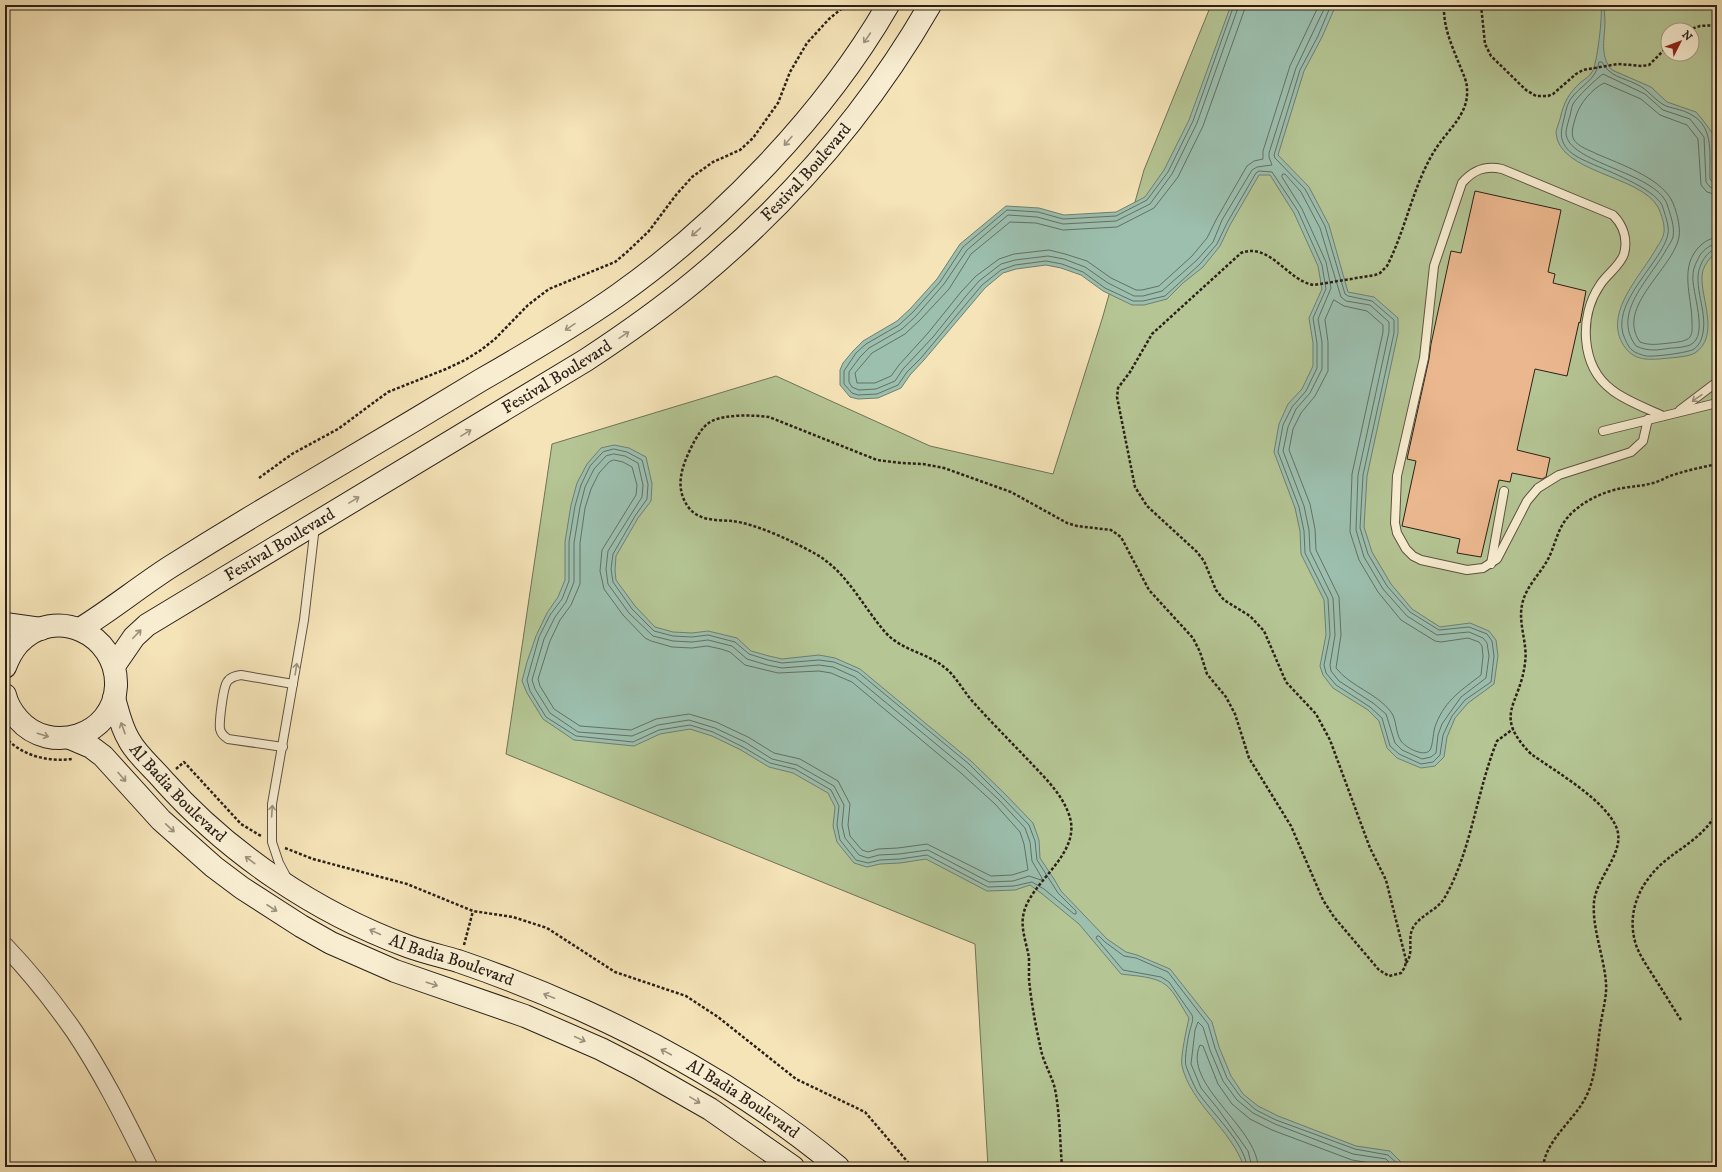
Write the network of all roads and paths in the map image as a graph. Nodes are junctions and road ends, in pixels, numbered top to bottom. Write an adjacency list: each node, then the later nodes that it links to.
1 (846, 5): 16 (path)
2 (888, 5): 22 (street, Festival Boulevard, one-way to 22)
3 (930, 5): 18 (street, Festival Boulevard, one-way to 3)
4 (1444, 5): 39 (path)
5 (1481, 5): 8 (path)
6 (1717, 25): 7 (path)
7 (1700, 26)
8 (1660, 54)
9 (1717, 382): 11 (lane, one-way to 11)
10 (1717, 403): 11 (lane)
11 (1676, 412): 12 (lane)
12 (1663, 416): 13 (lane); 19 (lane)
13 (1648, 420): 14 (lane); 19 (lane)
14 (1603, 431)
15 (1717, 464): 28 (path)
16 (259, 478)
17 (1504, 491): 19 (lane)
18 (316, 524): 23 (street, Festival Boulevard, one-way to 18); 25 (lane, one-way to 18)
19 (1491, 564)
20 (5, 624): 21 (street)
21 (41, 629): 22 (street); 24 (street)
22 (80, 629): 23 (street)
23 (114, 666): 27 (street)
24 (5, 667)
25 (293, 684): 30 (lane); 30 (lane)
26 (5, 695): 31 (street, one-way to 31)
27 (114, 698): 31 (street); 35 (street, Al Badia Boulevard, one-way to 27)
28 (1513, 729): 39 (path); 46 (path)
29 (5, 737): 31 (path)
30 (283, 747): 34 (lane, one-way to 30)
31 (72, 748): 42 (street, Al Badia Boulevard, one-way to 42)
32 (184, 762): 34 (path)
33 (1717, 811): 40 (path)
34 (272, 842): 35 (lane); 36 (path)
35 (292, 888): 38 (street, Al Badia Boulevard, one-way to 35)
36 (473, 910): 38 (path); 44 (path)
37 (5, 946): 41 (street)
38 (460, 962): 43 (street, Al Badia Boulevard, one-way to 38)
39 (1406, 964): 45 (path)
40 (1681, 1020)
41 (149, 1167)
42 (793, 1167)
43 (838, 1167)
44 (912, 1167)
45 (1062, 1167)
46 (1543, 1167)

